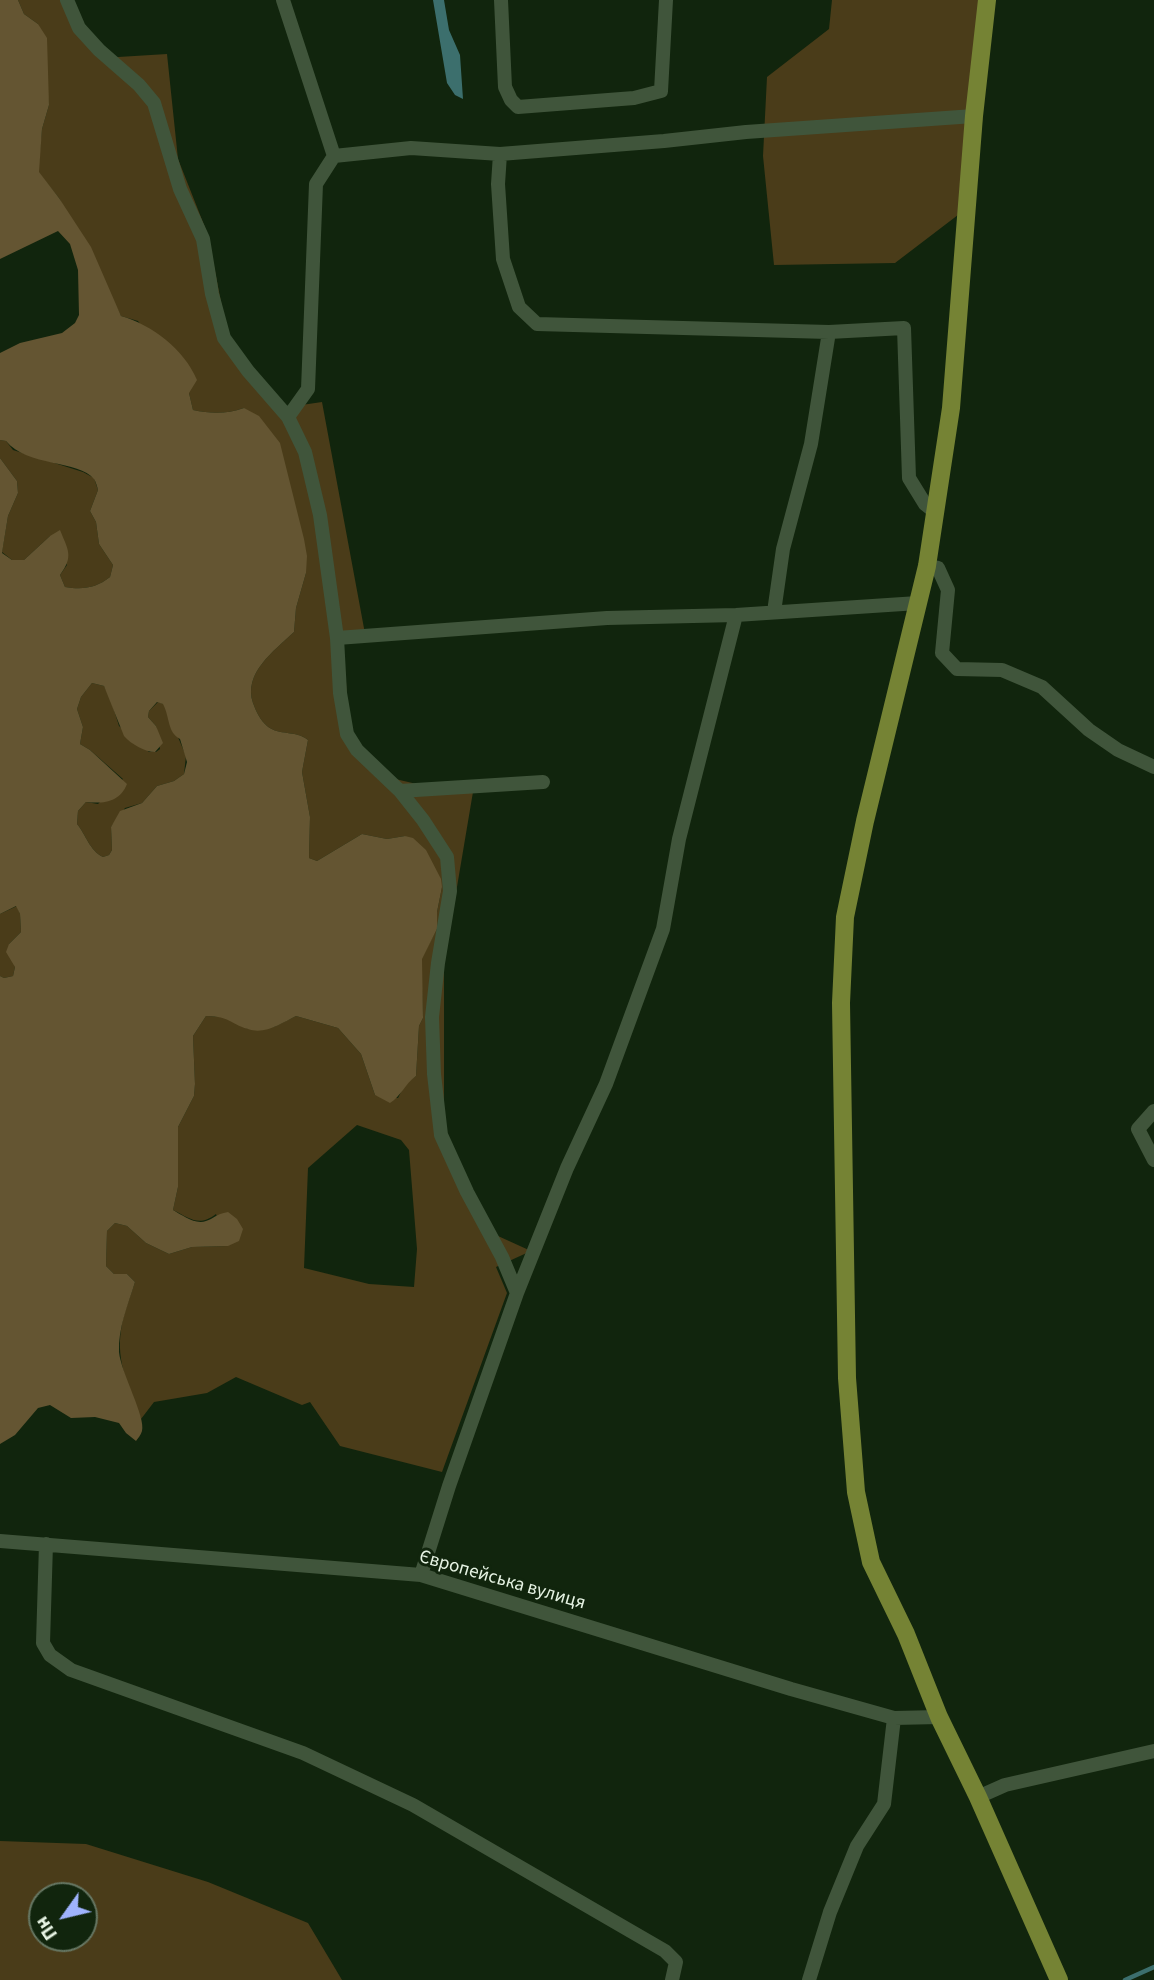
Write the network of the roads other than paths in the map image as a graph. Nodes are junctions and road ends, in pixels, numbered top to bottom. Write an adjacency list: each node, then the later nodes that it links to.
1 (67, 0): 10 (street)
2 (283, 0): 8 (street)
3 (501, 0): 4 (street)
4 (666, 0)
5 (986, 0): 6 (main road)
6 (975, 116): 7 (street); 11 (main road)
7 (500, 154): 8 (street); 9 (street)
8 (334, 156): 10 (street)
9 (829, 332): 11 (street); 14 (street)
10 (288, 417): 16 (street)
11 (935, 512): 12 (main road)
12 (927, 566): 13 (main road); 17 (street)
13 (918, 603): 14 (street); 26 (main road)
14 (774, 612): 15 (street)
15 (736, 615): 16 (street); 22 (street)
16 (337, 638): 19 (street)
17 (1154, 767)
18 (543, 782): 19 (street)
19 (400, 791): 22 (street)
20 (1154, 1111): 21 (street)
21 (1154, 1160)
22 (517, 1293): 25 (street)
23 (0, 1541): 24 (street, Європейська вулиця)
24 (46, 1544): 25 (street, Європейська вулиця); 30 (street)
25 (421, 1575): 27 (street, Європейська вулиця)
26 (939, 1717): 27 (street, Європейська вулиця); 29 (main road)
27 (894, 1718): 31 (street)
28 (1154, 1751): 29 (street)
29 (978, 1797): 32 (main road)
30 (672, 1980)
31 (809, 1980)
32 (1059, 1980)

